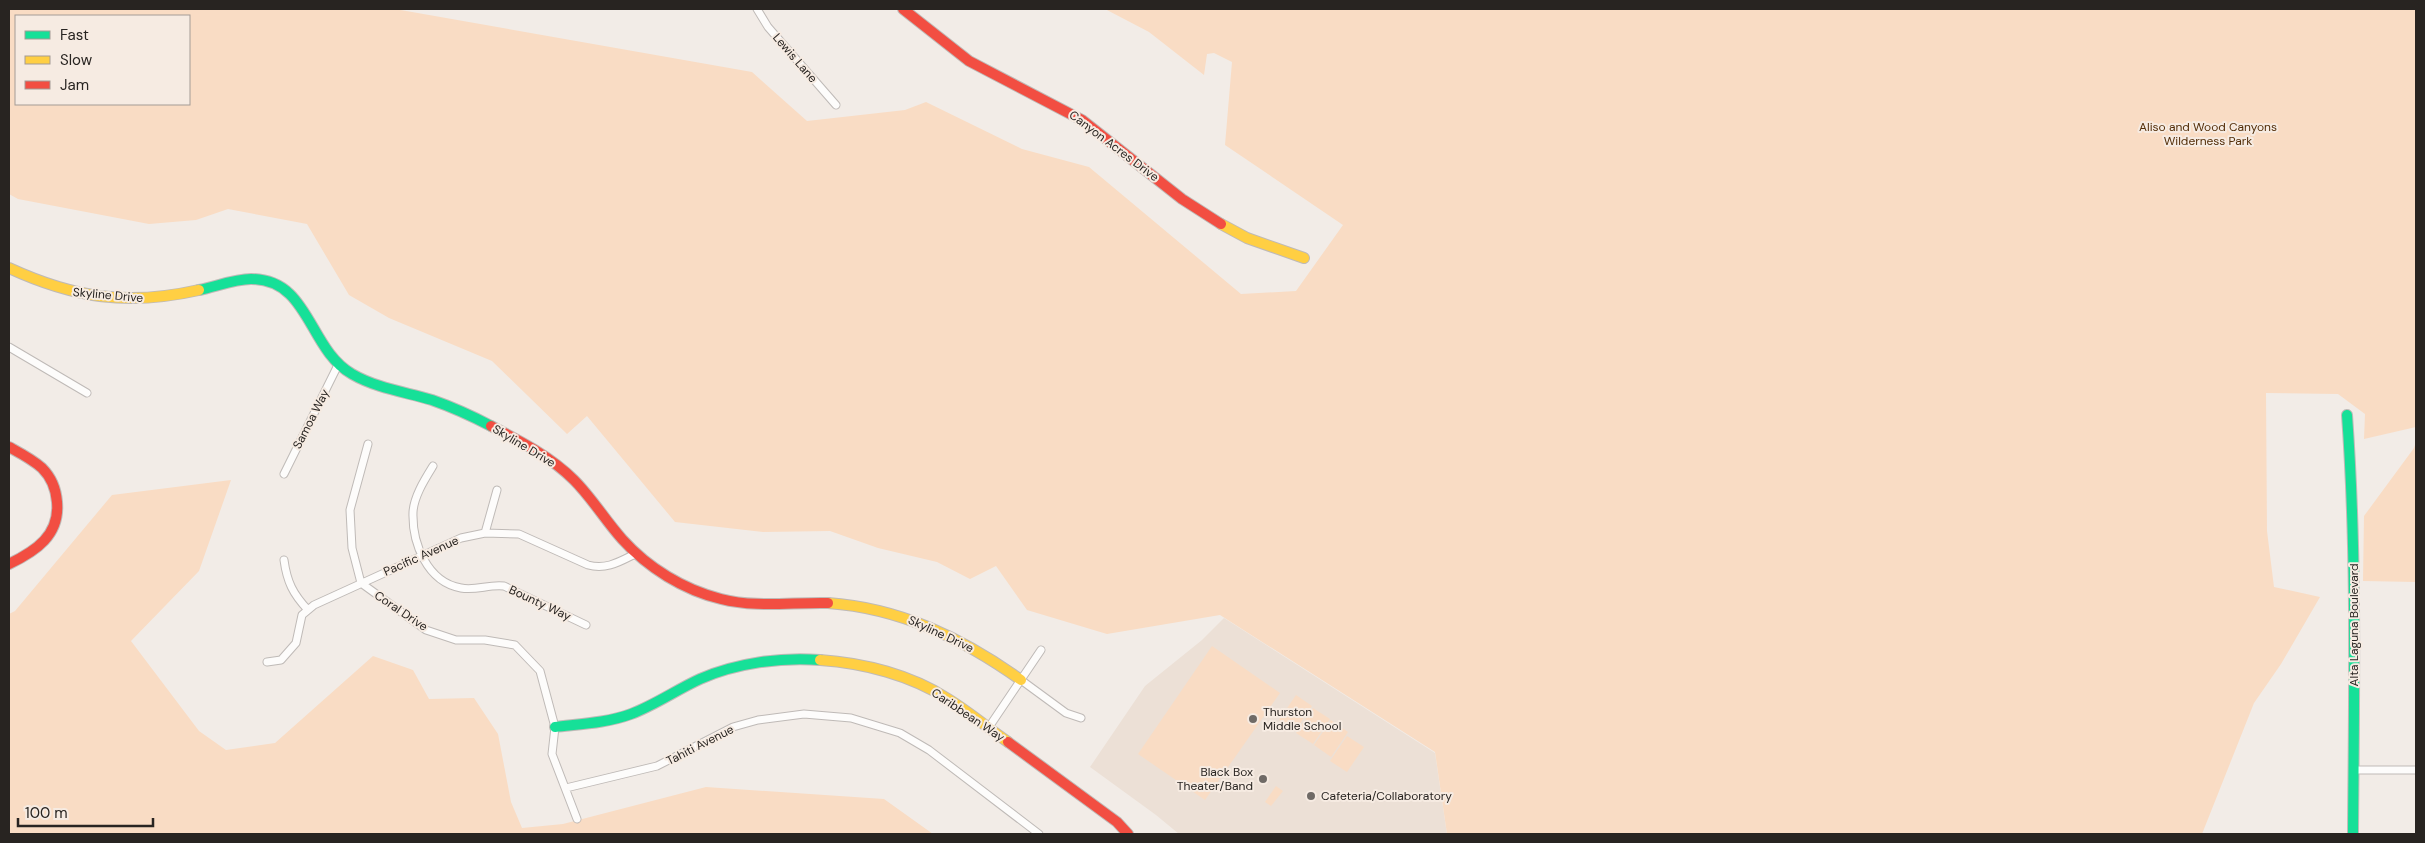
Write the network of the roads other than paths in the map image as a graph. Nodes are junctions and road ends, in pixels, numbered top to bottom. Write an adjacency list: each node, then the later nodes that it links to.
1 (757, 9): 3 (street, Lewis Lane)
2 (904, 9): 4 (street, Canyon Acres Drive)
3 (836, 105)
4 (1304, 258)
5 (9, 268): 7 (street, Skyline Drive)
6 (9, 346): 8 (street)
7 (338, 365): 13 (street, Samoa Way); 16 (street, Skyline Drive)
8 (87, 393)
9 (2347, 415): 29 (street, Alta Laguna Boulevard)
10 (368, 444): 20 (street, Coral Drive)
11 (9, 447): 19 (street)
12 (433, 466): 17 (street, Bounty Way)
13 (284, 474)
14 (497, 490): 15 (street)
15 (485, 533): 16 (street, Pacific Avenue); 17 (street, Pacific Avenue)
16 (636, 554): 25 (street, Skyline Drive)
17 (422, 558): 20 (street, Pacific Avenue); 22 (street, Bounty Way)
18 (284, 560): 21 (street)
19 (9, 564)
20 (361, 583): 21 (street, Pacific Avenue); 27 (street, Coral Drive)
21 (308, 610): 24 (street)
22 (586, 625)
23 (1041, 650): 25 (street)
24 (267, 662)
25 (1020, 680): 26 (street, Skyline Drive); 28 (street)
26 (1081, 718)
27 (555, 727): 28 (street, Caribbean Way); 31 (street, Coral Drive)
28 (989, 727): 34 (street, Caribbean Way)
29 (2354, 770): 30 (street); 35 (street, Alta Laguna Boulevard)
30 (2416, 770)
31 (566, 788): 32 (street, Coral Drive); 33 (street, Tahiti Avenue)
32 (577, 819)
33 (1040, 834)
34 (1128, 834)
35 (2353, 834)

